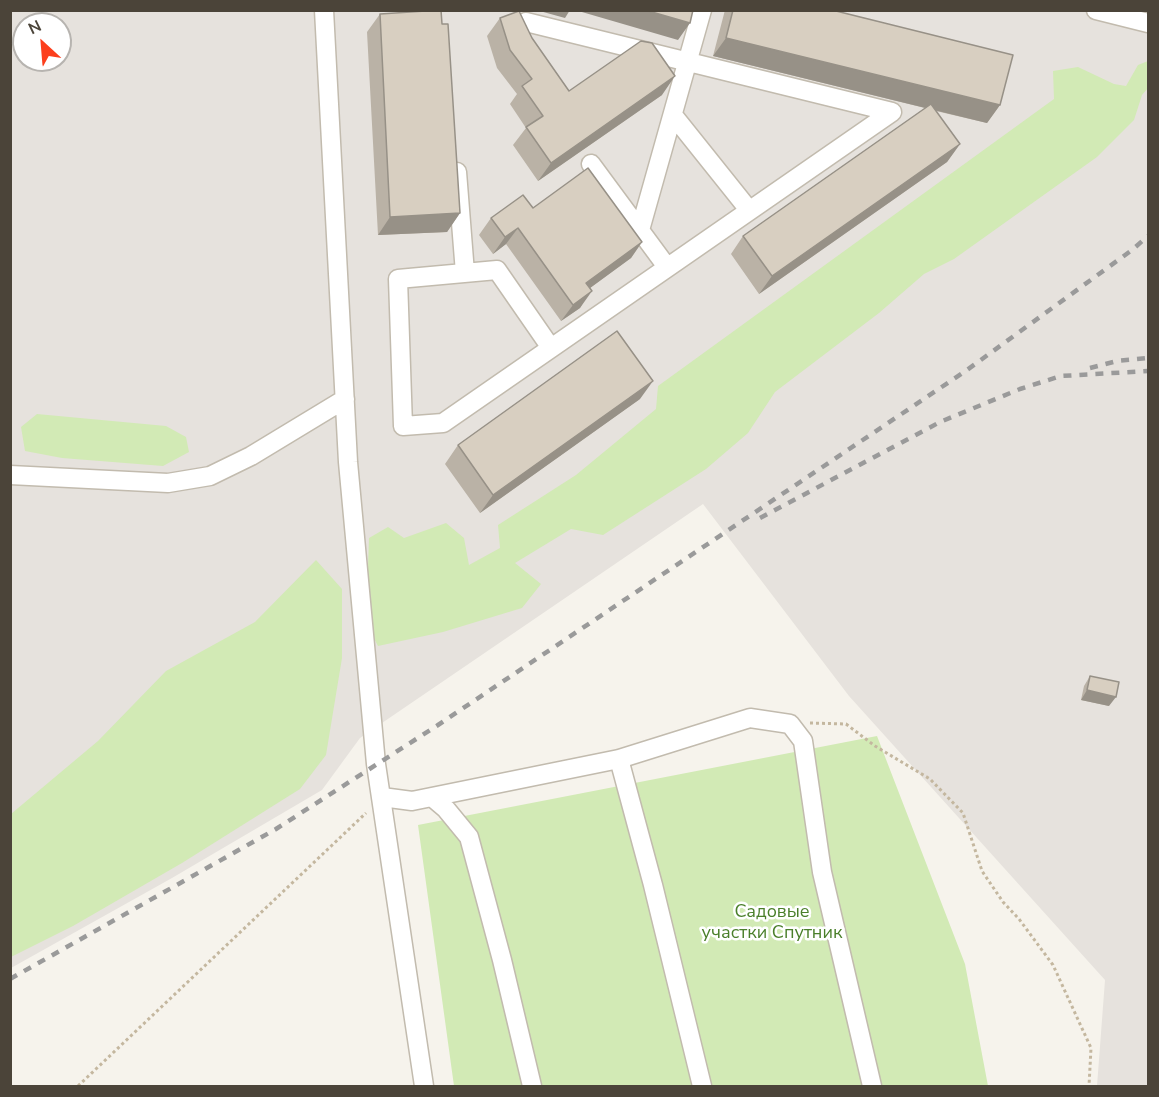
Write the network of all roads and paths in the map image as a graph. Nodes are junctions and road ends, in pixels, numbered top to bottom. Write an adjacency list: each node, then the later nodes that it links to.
1 (324, 10): 15 (street)
2 (702, 10): 6 (street)
3 (1096, 10): 5 (street)
4 (526, 22): 6 (street)
5 (1149, 23)
6 (688, 62): 7 (street); 10 (street)
7 (673, 115): 10 (street); 11 (street)
8 (456, 154): 13 (street)
9 (591, 164): 11 (street)
10 (749, 210): 12 (street)
11 (640, 230): 12 (street)
12 (667, 267): 14 (street)
13 (465, 273): 14 (street); 14 (street)
14 (551, 348)
15 (345, 399): 16 (street); 19 (street)
16 (10, 475)
17 (790, 724): 18 (street); 25 (street); 26 (path)
18 (619, 759): 20 (street); 24 (street)
19 (382, 797): 20 (street); 21 (path); 22 (street)
20 (433, 798): 23 (street)
21 (78, 1086)
22 (424, 1086)
23 (532, 1086)
24 (702, 1086)
25 (872, 1086)
26 (1089, 1086)

